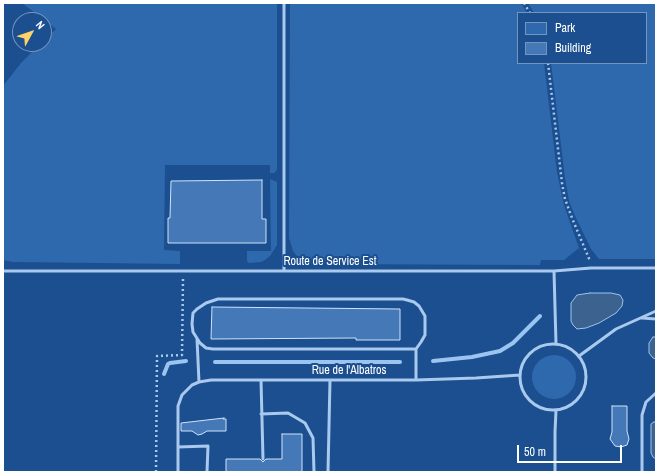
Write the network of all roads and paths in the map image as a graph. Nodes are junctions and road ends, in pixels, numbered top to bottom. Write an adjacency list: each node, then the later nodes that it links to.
1 (284, 3): 7 (lane)
2 (524, 3): 3 (path)
3 (529, 12)
4 (548, 64): 5 (path)
5 (591, 268): 6 (lane, Route de Service Est); 8 (lane, Route de Service Est)
6 (656, 268)
7 (284, 270): 8 (lane, Route de Service Est); 10 (lane, Route de Service Est)
8 (554, 270): 15 (lane)
9 (3, 271): 10 (lane, Route de Service Est)
10 (183, 271): 28 (path)
11 (656, 311): 12 (lane)
12 (640, 318): 13 (lane); 17 (lane)
13 (656, 319)
14 (197, 338): 16 (lane); 16 (lane); 22 (lane)
15 (556, 344): 17 (lane); 18 (lane)
16 (416, 348): 21 (lane)
17 (579, 356): 24 (lane)
18 (520, 375): 21 (lane, Rue de l'Albatros); 24 (lane)
19 (261, 380): 20 (lane, Rue de l'Albatros); 22 (lane, Rue de l'Albatros); 25 (lane)
20 (330, 380): 21 (lane, Rue de l'Albatros); 32 (lane)
21 (416, 380)
22 (199, 382): 26 (lane)
23 (656, 393): 34 (lane)
24 (556, 410): 33 (lane)
25 (261, 414): 27 (lane); 31 (lane)
26 (178, 447): 29 (lane); 30 (lane)
27 (263, 459)
28 (156, 472)
29 (178, 472)
30 (208, 472)
31 (314, 472)
32 (328, 472)
33 (555, 472)
34 (642, 472)

